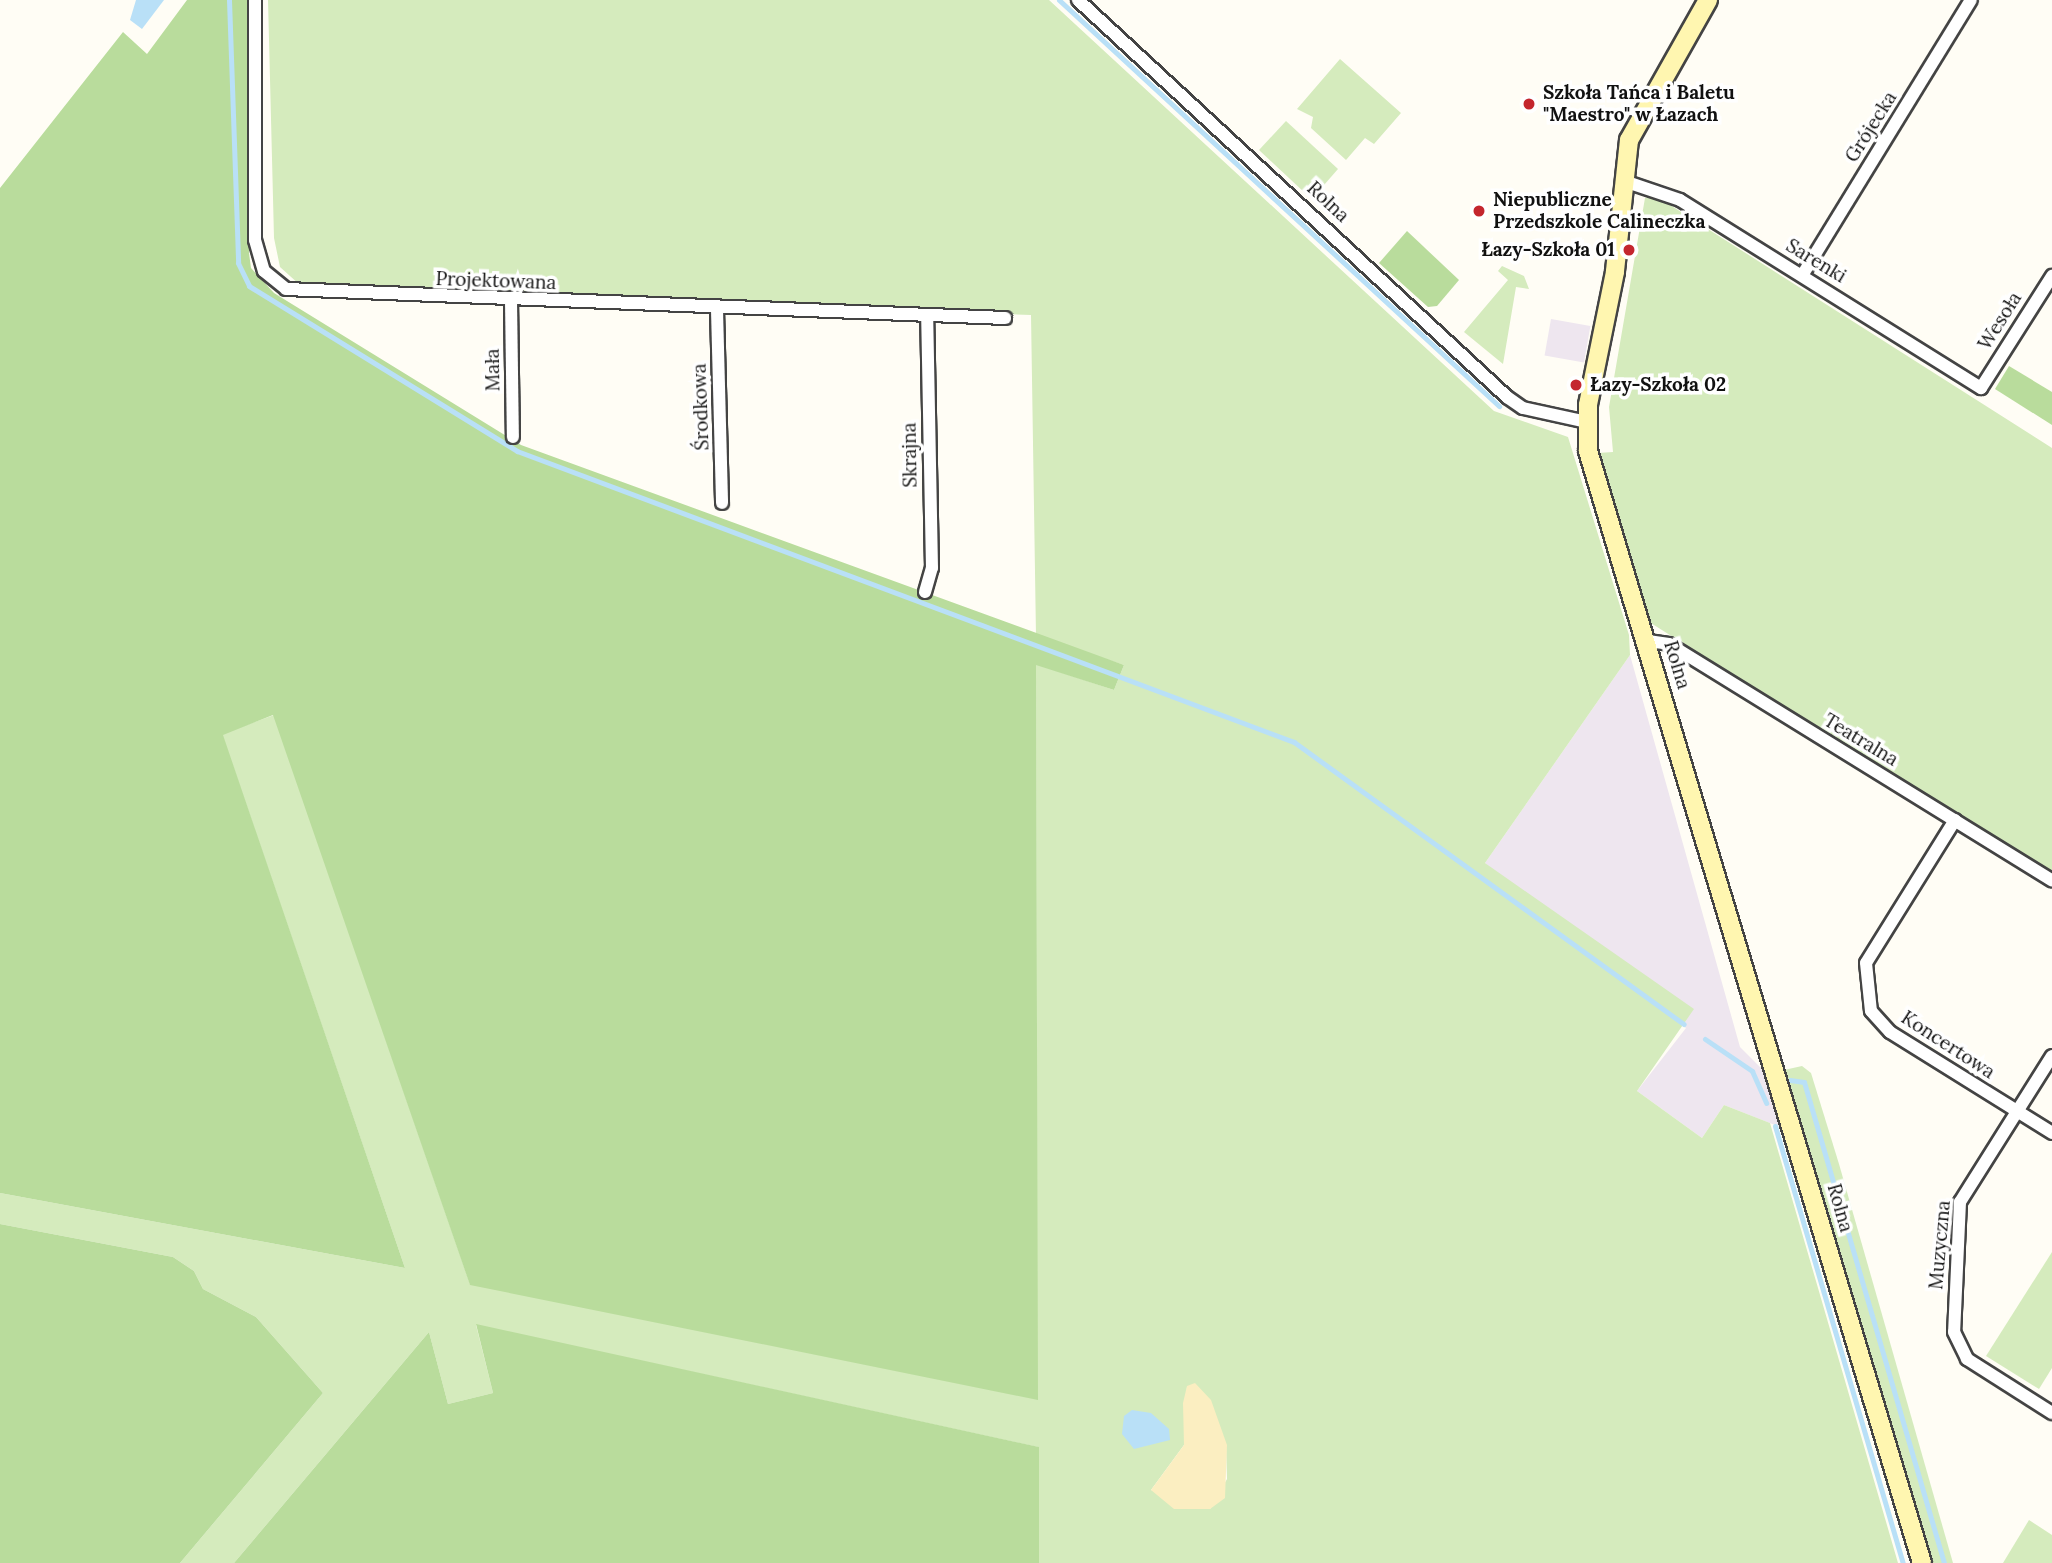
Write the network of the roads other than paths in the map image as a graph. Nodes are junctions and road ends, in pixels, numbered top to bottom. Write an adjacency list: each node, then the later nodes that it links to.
1 (255, 0): 8 (street, Projektowana)
2 (1078, 0): 13 (street, Rolna)
3 (1708, 0): 5 (street)
4 (1971, 0): 6 (street, Grójecka)
5 (1625, 181): 6 (street, Sarenki); 13 (street)
6 (1803, 274): 12 (street, Sarenki)
7 (2052, 276): 12 (street, Wesoła)
8 (511, 301): 9 (street, Projektowana); 14 (street, Mała)
9 (717, 310): 10 (street, Projektowana); 15 (street, Środkowa)
10 (927, 316): 11 (street, Projektowana); 16 (street, Skrajna)
11 (1005, 318)
12 (1981, 388)
13 (1587, 422): 17 (street, Rolna)
14 (513, 437)
15 (722, 503)
16 (925, 592)
17 (1647, 641): 18 (street, Teatralna); 24 (street, Rolna)
18 (1955, 820): 19 (street, Teatralna); 21 (street, Koncertowa)
19 (2052, 881)
20 (2052, 1056): 21 (street, Muzyczna)
21 (2016, 1111): 22 (street, Koncertowa); 23 (street, Muzyczna)
22 (2052, 1133)
23 (2052, 1413)
24 (1922, 1563)

